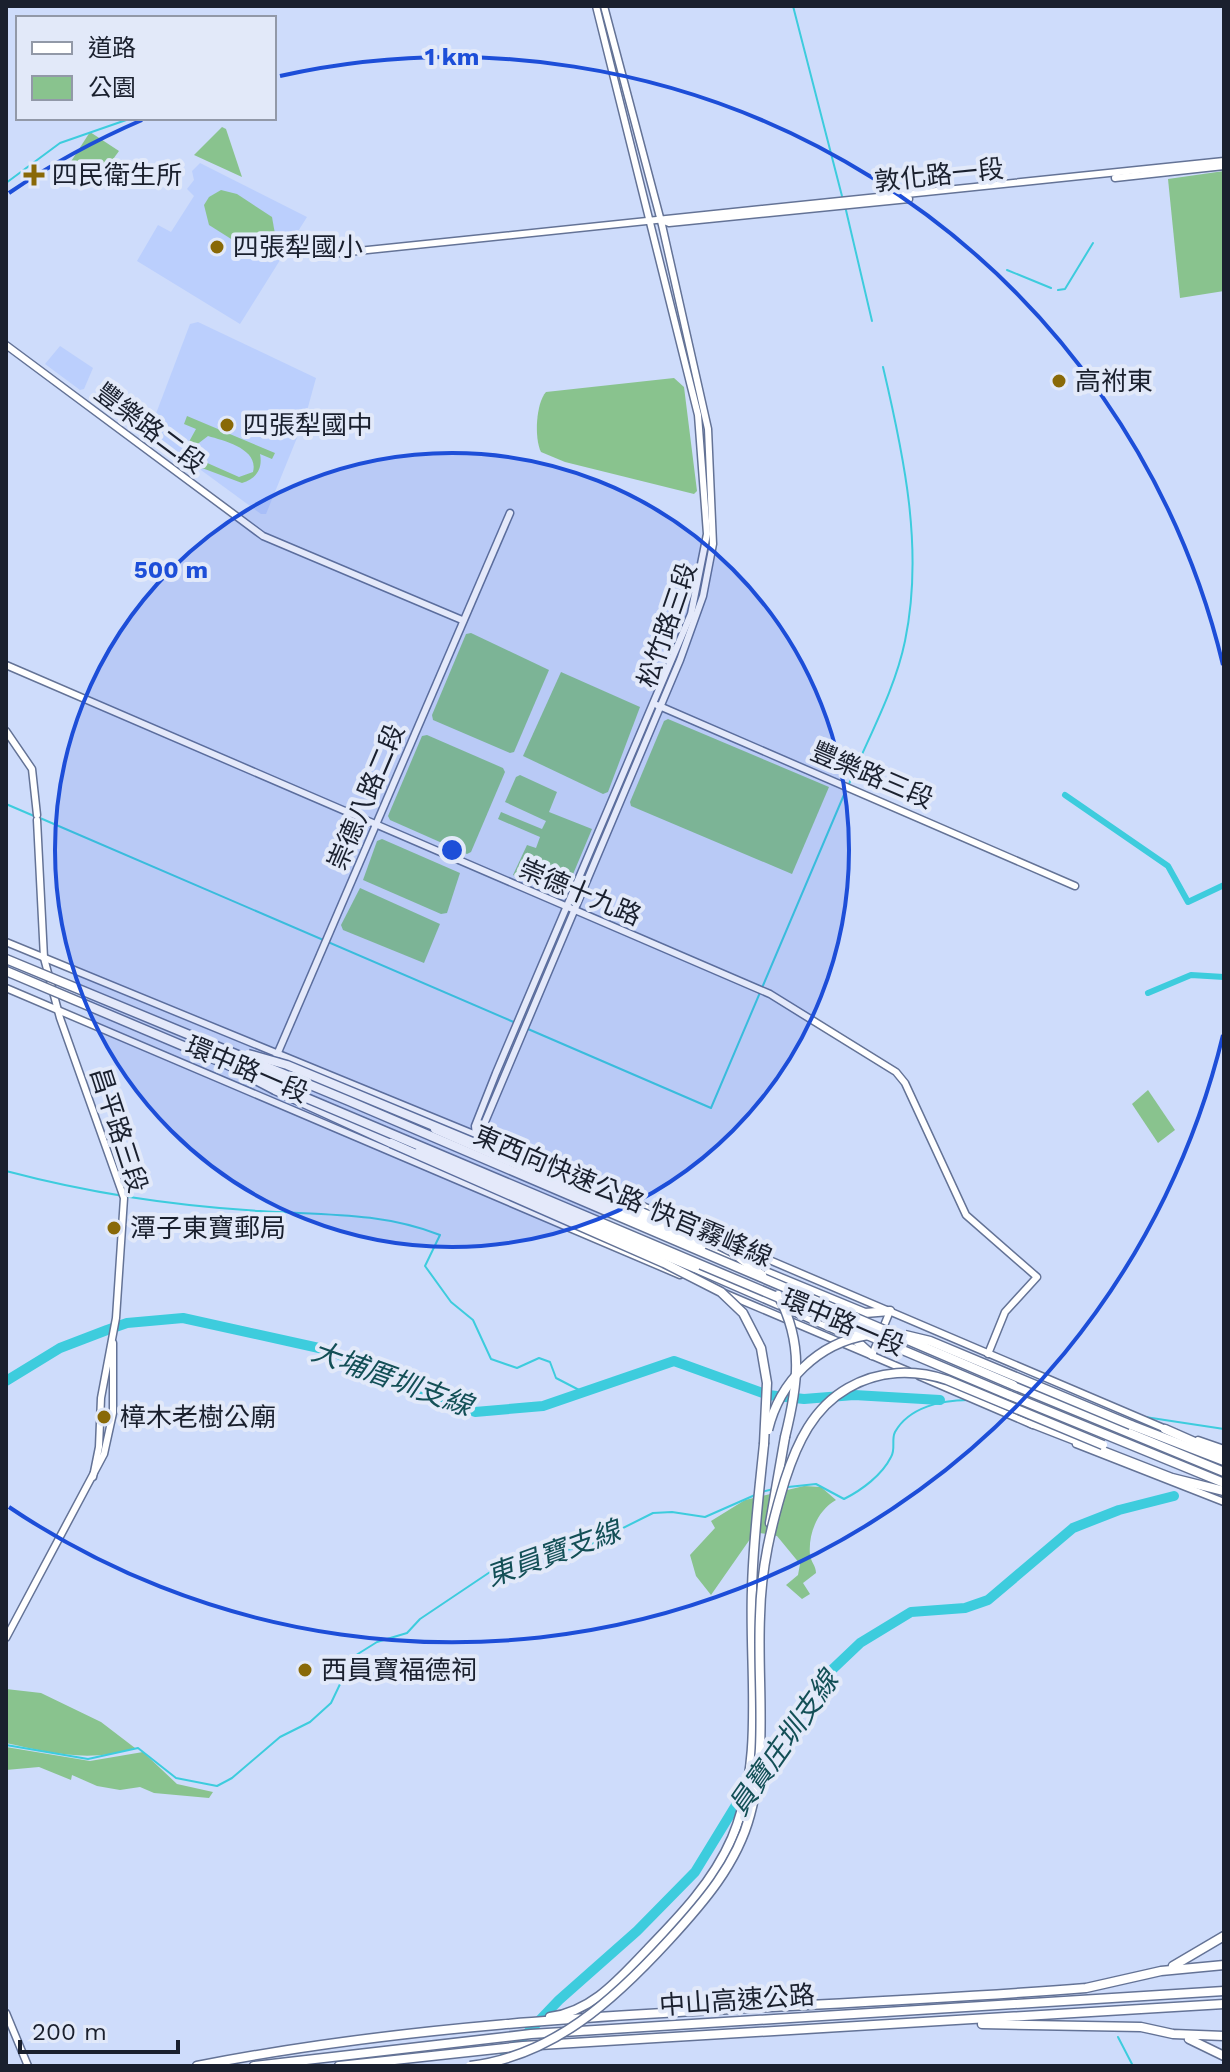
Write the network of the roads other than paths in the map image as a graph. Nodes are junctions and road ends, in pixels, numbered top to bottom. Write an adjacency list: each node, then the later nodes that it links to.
1 (596, 6): 4 (street, 松竹路三段)
2 (604, 6): 4 (street, 松竹路三段)
3 (1224, 163): 4 (street, 敦化路一段)
4 (655, 220): 5 (street, 敦化路一段); 10 (street, 松竹路三段)
5 (329, 254)
6 (6, 345): 8 (street, 豐樂路二段)
7 (510, 513): 8 (street, 崇德八路二段)
8 (462, 620): 12 (street, 崇德八路二段)
9 (6, 665): 12 (street, 崇德十九路)
10 (657, 705): 13 (street, 豐樂路三段); 14 (street, 松竹路三段)
11 (6, 731): 16 (street, 昌平路三段)
12 (375, 825): 14 (street, 崇德十九路); 23 (street, 崇德八路二段)
13 (1075, 886)
14 (570, 910): 26 (street, 松竹路三段); 31 (street, 崇德十九路)
15 (6, 942): 16 (street, 環中路一段)
16 (44, 958): 20 (street, 昌平路三段); 23 (street, 環中路一段)
17 (6, 959): 21 (highway, 東西向快速公路 快官霧峰線, bridge)
18 (6, 971): 22 (highway, 東西向快速公路 快官霧峰線, bridge)
19 (6, 988): 20 (street, 環中路一段)
20 (58, 1011): 24 (street, 環中路一段); 30 (street, 昌平路三段)
21 (207, 1042): 25 (highway, bridge); 38 (highway, 東西向快速公路 快官霧峰線, bridge)
22 (200, 1051): 27 (highway, bridge); 40 (highway, 東西向快速公路 快官霧峰線, bridge)
23 (277, 1055): 24 (street, 崇德八路二段); 26 (street, 環中路一段)
24 (259, 1096): 28 (street, 環中路一段)
25 (400, 1111): 29 (highway, bridge); 44 (highway, bridge)
26 (476, 1135): 28 (street, 松竹路三段); 29 (street, 環中路一段)
27 (391, 1143): 32 (highway, bridge); 35 (highway, bridge)
28 (456, 1182): 32 (street, 環中路一段)
29 (890, 1311): 31 (street, 環中路一段); 32 (street)
30 (112, 1339): 39 (street, 昌平路三段); 39 (street, 昌平路三段)
31 (988, 1354): 34 (street, 環中路一段)
32 (872, 1355): 33 (street, 環中路一段)
33 (1031, 1423): 41 (highway); 43 (street, 環中路一段)
34 (1165, 1429): 36 (highway)
35 (764, 1444): 37 (highway, bridge); 52 (highway)
36 (1224, 1452)
37 (1224, 1461)
38 (1224, 1472)
39 (93, 1477): 45 (street, 昌平路三段)
40 (1224, 1483)
41 (1212, 1488): 42 (highway); 44 (highway, bridge)
42 (1224, 1491)
43 (1224, 1502)
44 (770, 1524): 61 (highway, bridge)
45 (6, 1638)
46 (1224, 1936): 48 (highway)
47 (1224, 1965): 48 (highway)
48 (1161, 1971): 52 (highway)
49 (1224, 1991): 59 (highway, 中山高速公路)
50 (1224, 2004): 53 (highway, 中山高速公路)
51 (6, 2013): 57 (street)
52 (532, 2021): 58 (highway)
53 (877, 2023): 54 (highway); 60 (highway, 中山高速公路)
54 (1173, 2034): 55 (highway); 56 (highway)
55 (1224, 2036)
56 (1224, 2056)
57 (28, 2066)
58 (197, 2066)
59 (254, 2066)
60 (339, 2066)
61 (470, 2066)

